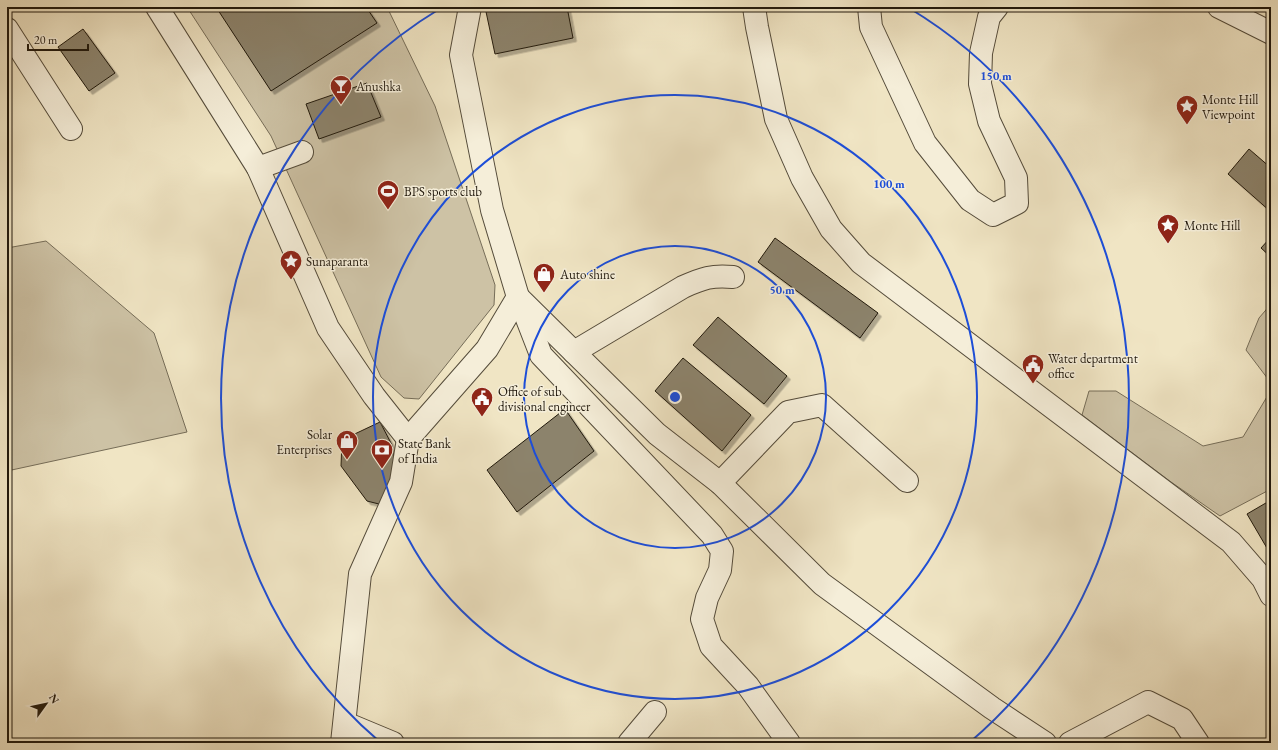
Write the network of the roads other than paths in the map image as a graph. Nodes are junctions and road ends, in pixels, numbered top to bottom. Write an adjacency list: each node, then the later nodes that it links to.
1 (158, 7): 11 (street)
2 (470, 7): 13 (street)
3 (754, 7): 18 (street)
4 (869, 7): 5 (street)
5 (997, 7)
6 (1219, 7): 8 (street)
7 (7, 29): 9 (street)
8 (1271, 33)
9 (71, 129)
10 (302, 152): 11 (street)
11 (258, 168): 15 (street)
12 (733, 277): 14 (street)
13 (518, 297): 14 (street); 15 (street); 23 (street)
14 (574, 352): 17 (street)
15 (408, 438): 20 (street)
16 (907, 481): 17 (street)
17 (720, 483): 24 (street)
18 (1271, 595)
19 (655, 712): 22 (street)
20 (344, 733): 21 (street)
21 (393, 743)
22 (629, 743)
23 (789, 743)
24 (1045, 743)
25 (1070, 743): 26 (street)
26 (1198, 743)

